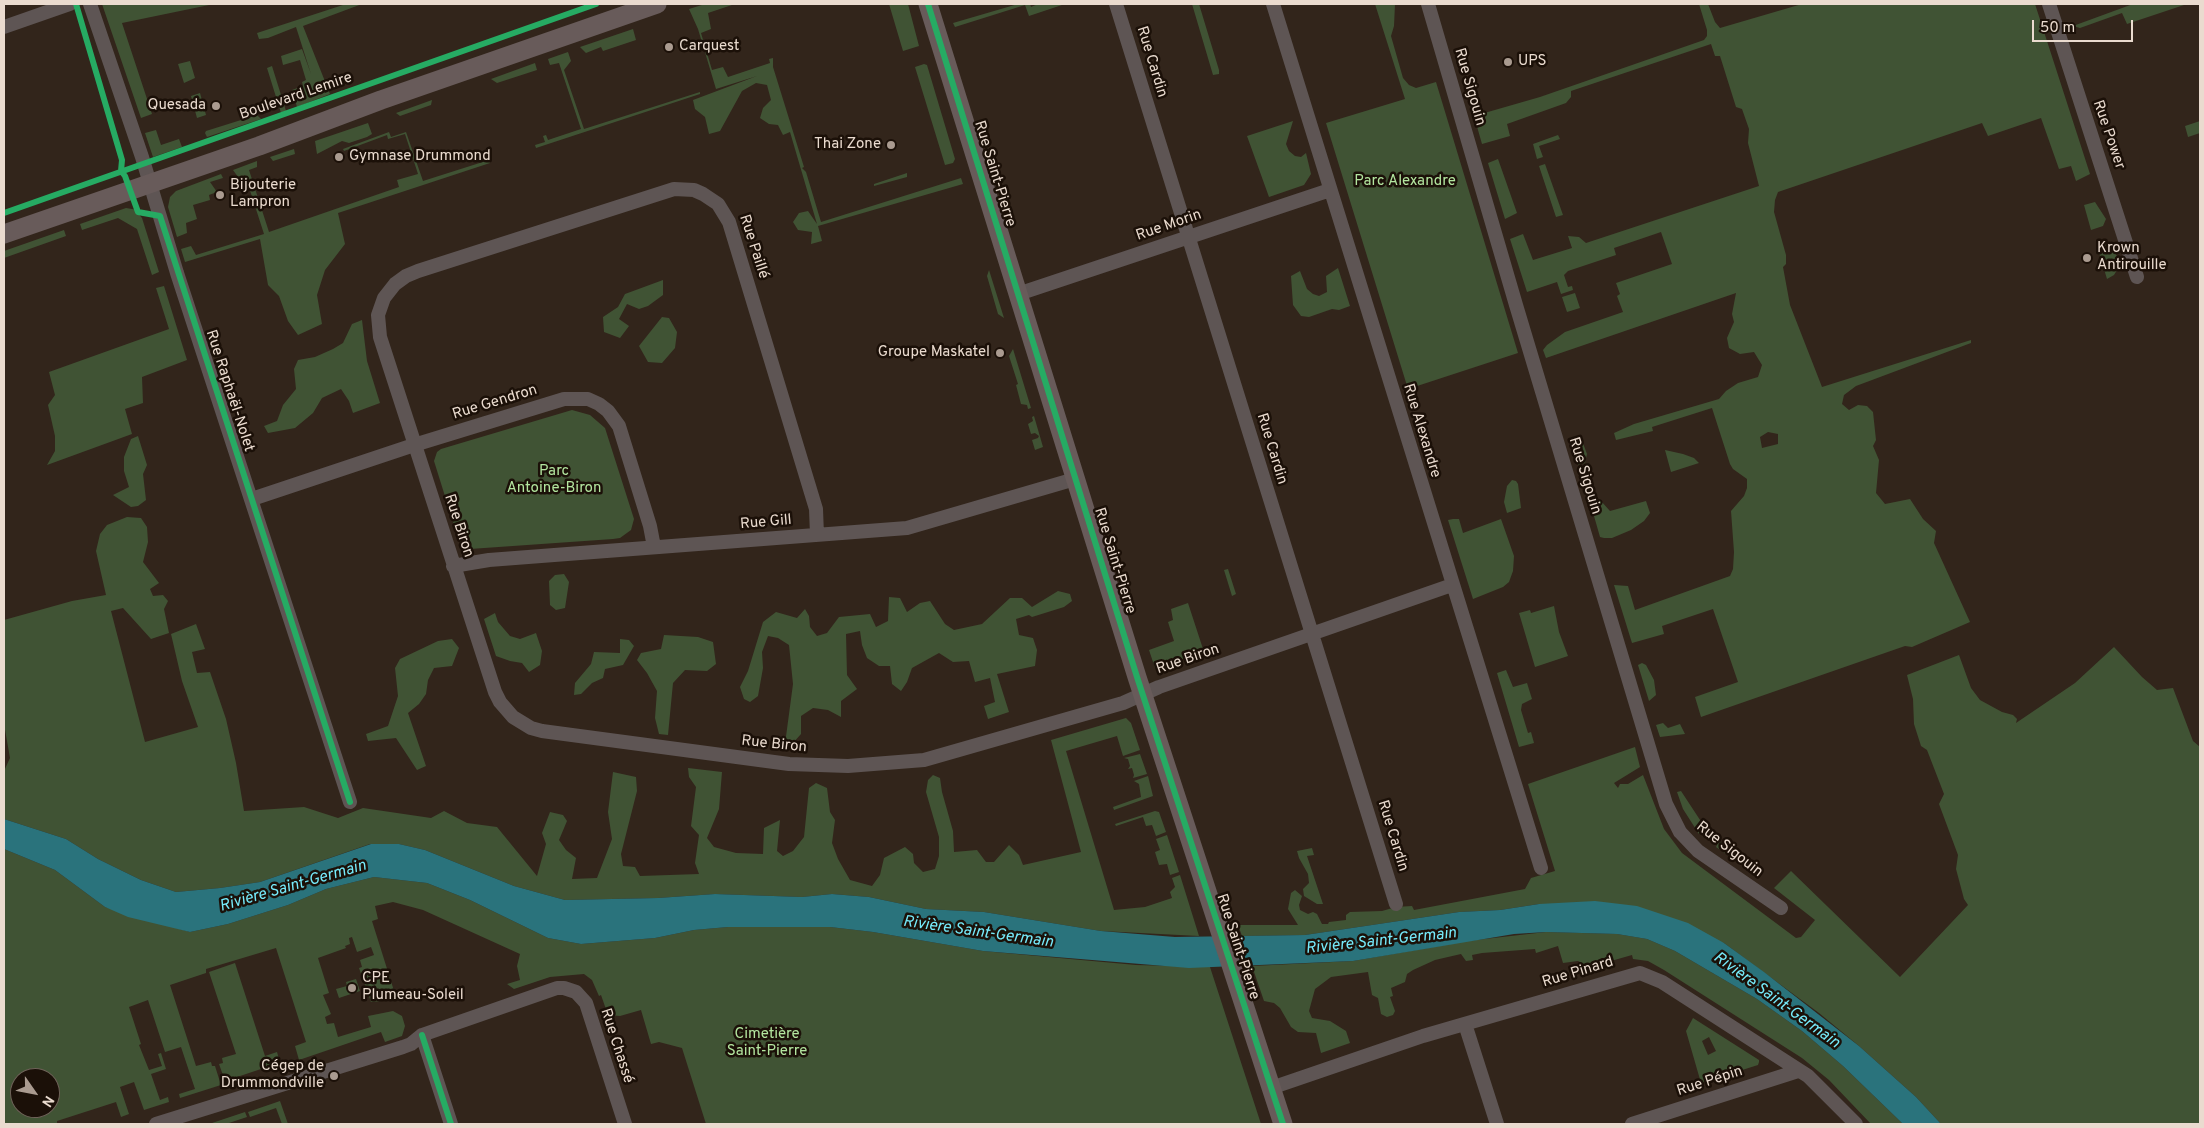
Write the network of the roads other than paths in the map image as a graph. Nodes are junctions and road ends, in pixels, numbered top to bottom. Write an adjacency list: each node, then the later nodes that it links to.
1 (70, 4): 9 (street)
2 (90, 4): 10 (street, Rue Raphaël-Nolet)
3 (657, 4): 10 (main road, Boulevard Lemire)
4 (928, 4): 15 (main road, Rue Saint-Pierre)
5 (1116, 4): 13 (street, Rue Cardin)
6 (1273, 4): 11 (street, Rue Alexandre)
7 (1428, 4): 29 (street, Rue Sigouin)
8 (2048, 4): 14 (street, Rue Power)
9 (4, 27)
10 (150, 184): 12 (main road, Boulevard Lemire); 19 (street, Rue Raphaël-Nolet)
11 (1330, 190): 13 (street, Rue Morin); 23 (street, Rue Alexandre)
12 (4, 234)
13 (1188, 237): 15 (street, Rue Morin); 24 (street, Rue Cardin)
14 (2137, 277)
15 (1018, 294): 18 (main road, Rue Saint-Pierre)
16 (384, 298): 17 (street, Rue Biron); 20 (street, Rue Paillé)
17 (414, 445): 19 (street, Rue Gendron); 21 (street, Rue Gendron); 22 (street, Rue Biron)
18 (1075, 479): 20 (street, Rue Gill); 25 (main road, Rue Saint-Pierre)
19 (252, 499): 26 (street, Rue Raphaël-Nolet)
20 (817, 535): 21 (street, Rue Gill)
21 (654, 548): 22 (street, Rue Gill)
22 (453, 566): 25 (street, Rue Biron)
23 (1452, 586): 24 (street, Rue Biron); 27 (street, Rue Alexandre)
24 (1311, 634): 25 (street, Rue Biron); 28 (street, Rue Cardin)
25 (1142, 695): 33 (main road, Rue Saint-Pierre)
26 (350, 802)
27 (1541, 868)
28 (1396, 904)
29 (1781, 908)
30 (1465, 1024): 32 (street, Rue Pinard); 33 (street, Rue Pinard); 38 (street)
31 (422, 1035): 34 (street, Rue Chassé); 35 (street); 36 (street, Rue Chassé)
32 (1798, 1071): 39 (street, Rue Pépin); 40 (street, Rue Pinard)
33 (1271, 1088): 37 (main road, Rue Saint-Pierre)
34 (156, 1124)
35 (451, 1124)
36 (625, 1124)
37 (1283, 1124)
38 (1497, 1124)
39 (1632, 1124)
40 (1856, 1124)

